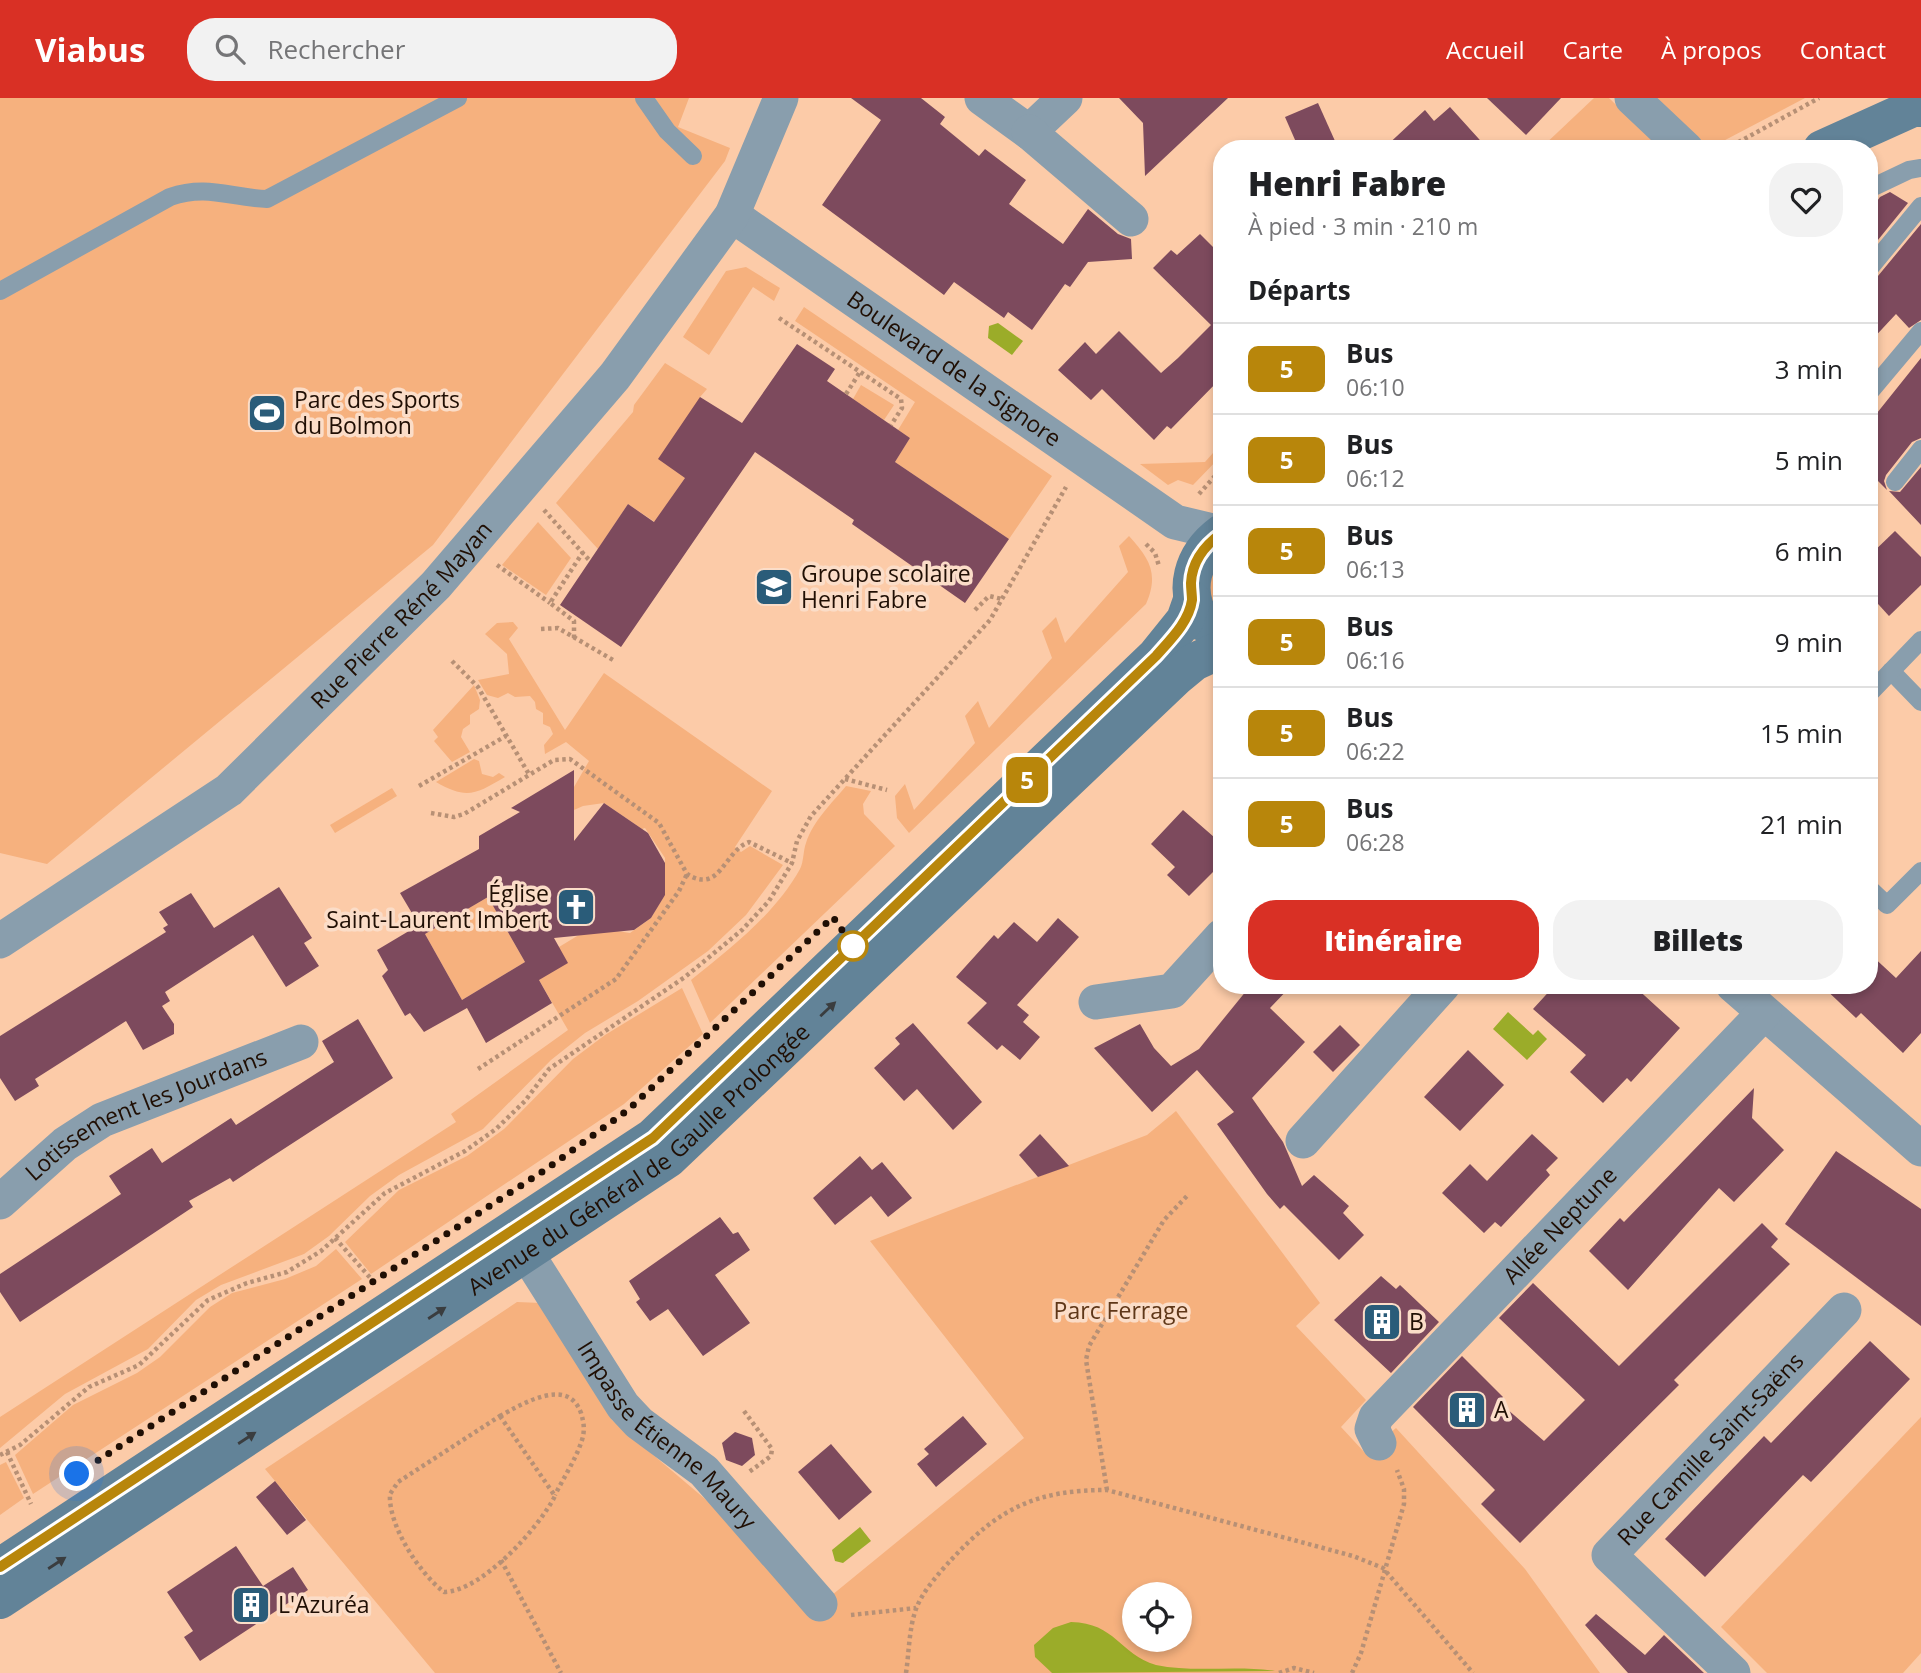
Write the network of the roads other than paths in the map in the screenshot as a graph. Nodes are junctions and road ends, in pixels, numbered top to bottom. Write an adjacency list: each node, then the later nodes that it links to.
1 (458, 98): 20 (lane)
2 (644, 98): 13 (lane)
3 (781, 98): 17 (street, Rue Pierre Réné Mayan)
4 (982, 98): 9 (street)
5 (1065, 98): 9 (street)
6 (1632, 98): 10 (street)
7 (1878, 98): 11 (street)
8 (1921, 107): 12 (street)
9 (1029, 132): 18 (street)
10 (1676, 140)
11 (1835, 140)
12 (1840, 140)
13 (693, 156)
14 (1921, 168): 15 (lane)
15 (1878, 185)
16 (1921, 206): 19 (lane)
17 (732, 215): 25 (street, Boulevard de la Signore); 38 (street, Rue Pierre Réné Mayan)
18 (1130, 219)
19 (1878, 258)
20 (0, 291)
21 (1921, 331): 22 (lane)
22 (1878, 382)
23 (1921, 449): 24 (lane)
24 (1895, 482)
25 (1185, 511): 26 (street, Boulevard de la Signore); 28 (street, Boulevard de la Signore)
26 (1213, 528)
27 (1213, 539): 28 (street)
28 (1178, 566): 29 (street)
29 (1192, 600): 30 (street); 51 (street, Avenue du Général de Gaulle Prolongée)
30 (1213, 632)
31 (1921, 640): 33 (lane)
32 (1213, 653): 48 (street, Avenue du Général de Gaulle Prolongée, one-way to 32)
33 (1891, 671): 34 (lane); 35 (lane)
34 (1878, 685)
35 (1921, 702)
36 (1921, 871): 37 (lane)
37 (1878, 896)
38 (0, 941)
39 (1213, 946): 42 (street)
40 (1435, 994): 45 (street)
41 (1743, 994): 43 (street)
42 (1096, 1002)
43 (1764, 1013): 46 (street); 50 (street, Allée Neptune)
44 (301, 1042): 47 (street, Lotissement les Jourdans)
45 (1303, 1141)
46 (1919, 1145)
47 (0, 1202)
48 (527, 1254): 52 (street, Avenue du Général de Gaulle Prolongée, one-way to 48); 53 (street, Impasse Étienne Maury)
49 (1843, 1310): 54 (street, Rue Camille Saint-Saëns)
50 (1379, 1443)
51 (0, 1567)
52 (0, 1600)
53 (825, 1609)
54 (1733, 1673)

